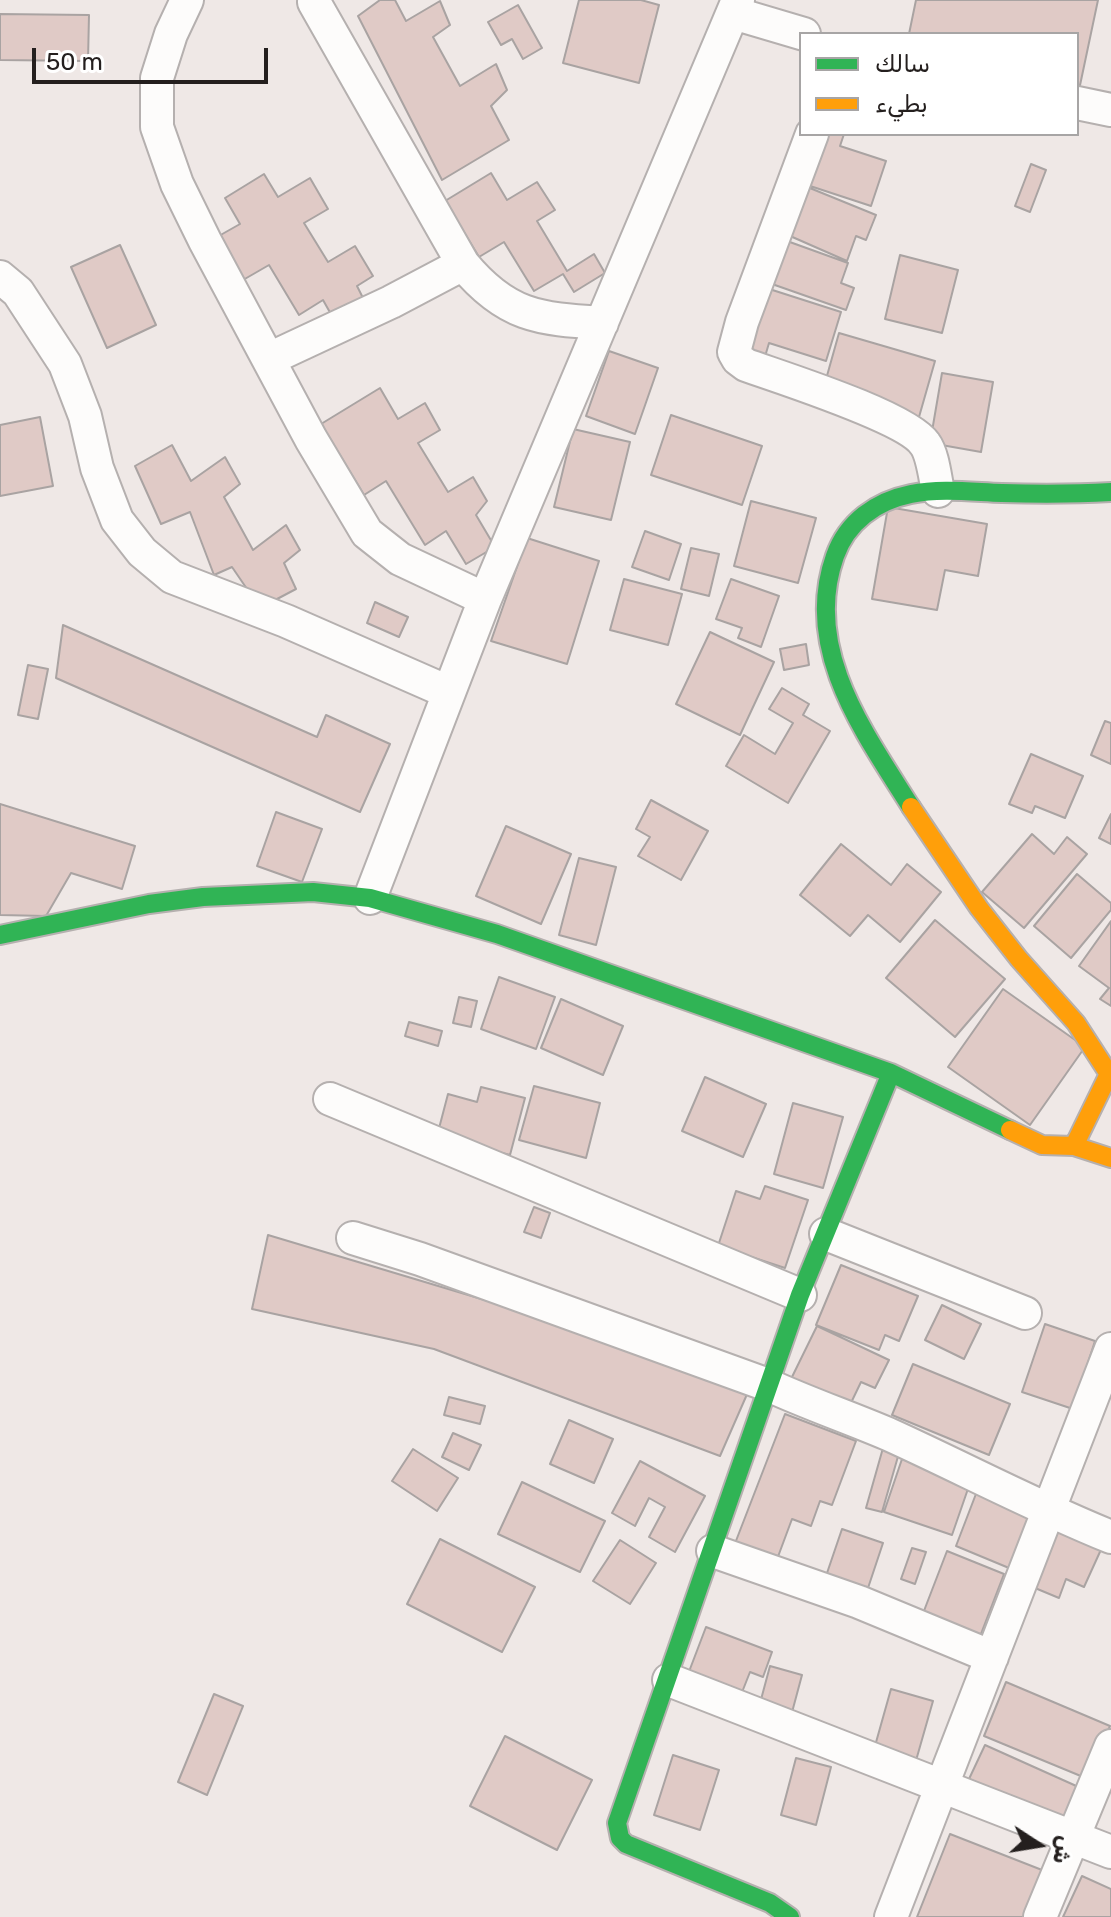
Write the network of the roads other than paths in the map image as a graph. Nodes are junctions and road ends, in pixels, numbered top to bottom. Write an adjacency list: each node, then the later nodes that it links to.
1 (187, 0): 11 (street)
2 (314, 2): 8 (street)
3 (736, 6): 4 (street); 10 (street)
4 (799, 32)
5 (1079, 103): 6 (street)
6 (1111, 110)
7 (811, 136): 12 (street)
8 (463, 264): 10 (street); 11 (street)
9 (0, 277): 15 (street)
10 (602, 323): 14 (street)
11 (269, 359): 14 (street)
12 (938, 491): 13 (street); 19 (street)
13 (1111, 492)
14 (485, 599): 15 (street)
15 (448, 692): 16 (street)
16 (370, 898): 17 (street); 18 (street)
17 (0, 935)
18 (891, 1073): 21 (street); 23 (street)
19 (1110, 1073): 21 (street)
20 (330, 1099): 25 (street)
21 (1074, 1146): 22 (street)
22 (1111, 1158)
23 (826, 1234): 25 (street); 26 (street)
24 (353, 1238): 28 (street)
25 (800, 1295): 28 (street)
26 (1025, 1313)
27 (1111, 1349): 29 (street)
28 (768, 1385): 29 (street); 31 (street)
29 (1046, 1511): 30 (street); 32 (street)
30 (1111, 1537)
31 (713, 1551): 32 (street); 33 (street)
32 (992, 1657): 35 (street)
33 (669, 1680): 35 (street); 38 (street)
34 (1111, 1746): 36 (street)
35 (943, 1788): 36 (street); 39 (street)
36 (1074, 1836): 37 (street); 40 (street)
37 (1111, 1852)
38 (790, 1917)
39 (891, 1917)
40 (1040, 1917)

